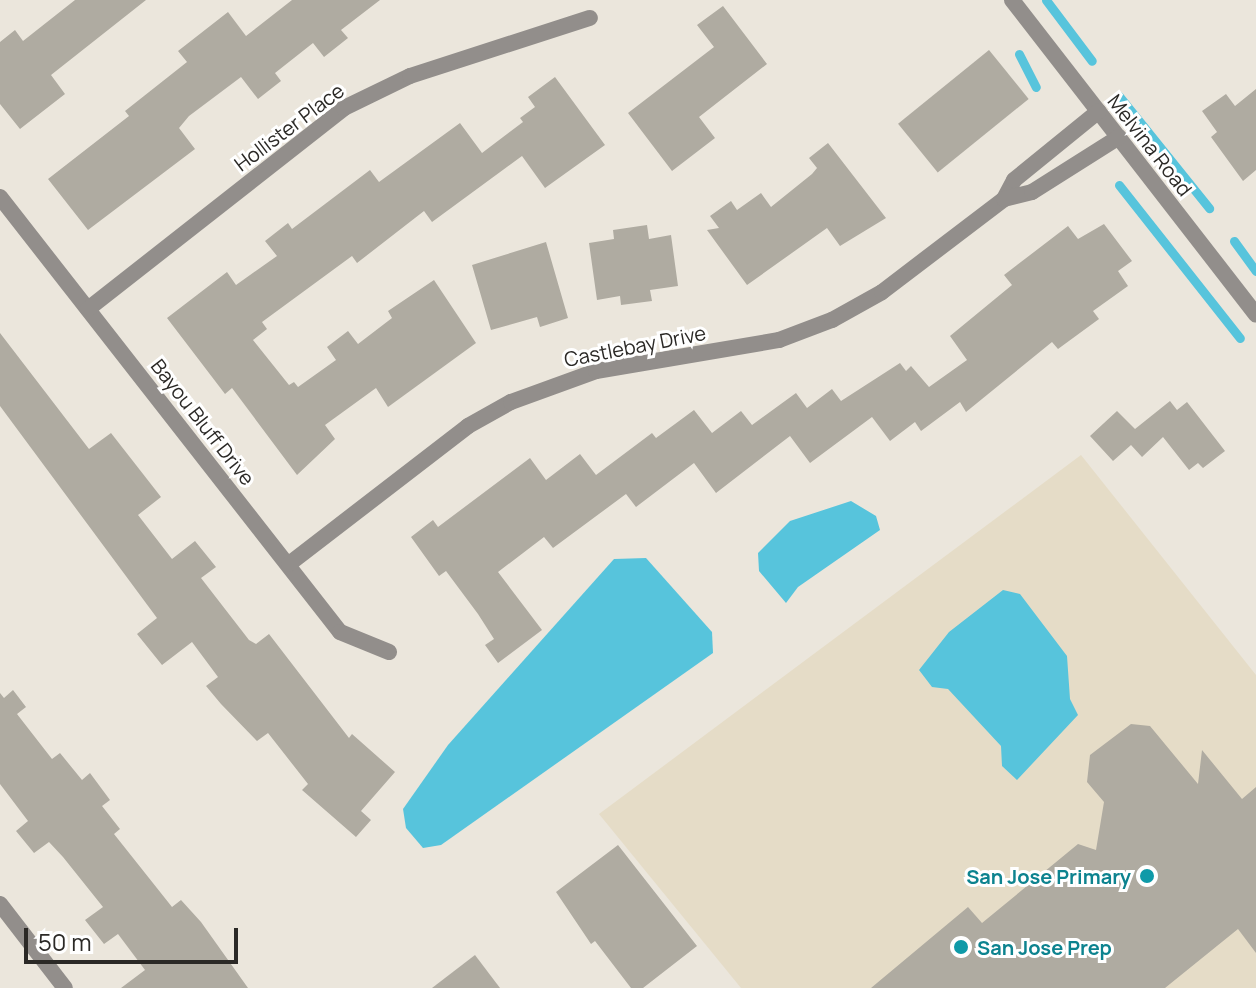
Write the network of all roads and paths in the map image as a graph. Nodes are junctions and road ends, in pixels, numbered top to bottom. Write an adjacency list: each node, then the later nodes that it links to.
1 (1012, 0): 3 (street, Melvina Road)
2 (590, 18): 7 (street, Hollister Place)
3 (1099, 111): 4 (street, Melvina Road); 6 (street, Castlebay Drive)
4 (1119, 137): 6 (street, Castlebay Drive); 8 (street, Melvina Road)
5 (0, 197): 7 (street, Bayou Bluff Drive)
6 (1004, 199): 9 (street, Castlebay Drive)
7 (88, 309): 9 (street, Bayou Bluff Drive)
8 (1256, 315)
9 (289, 564): 10 (street, Bayou Bluff Drive)
10 (389, 652)
11 (0, 904): 12 (street)
12 (65, 988)

